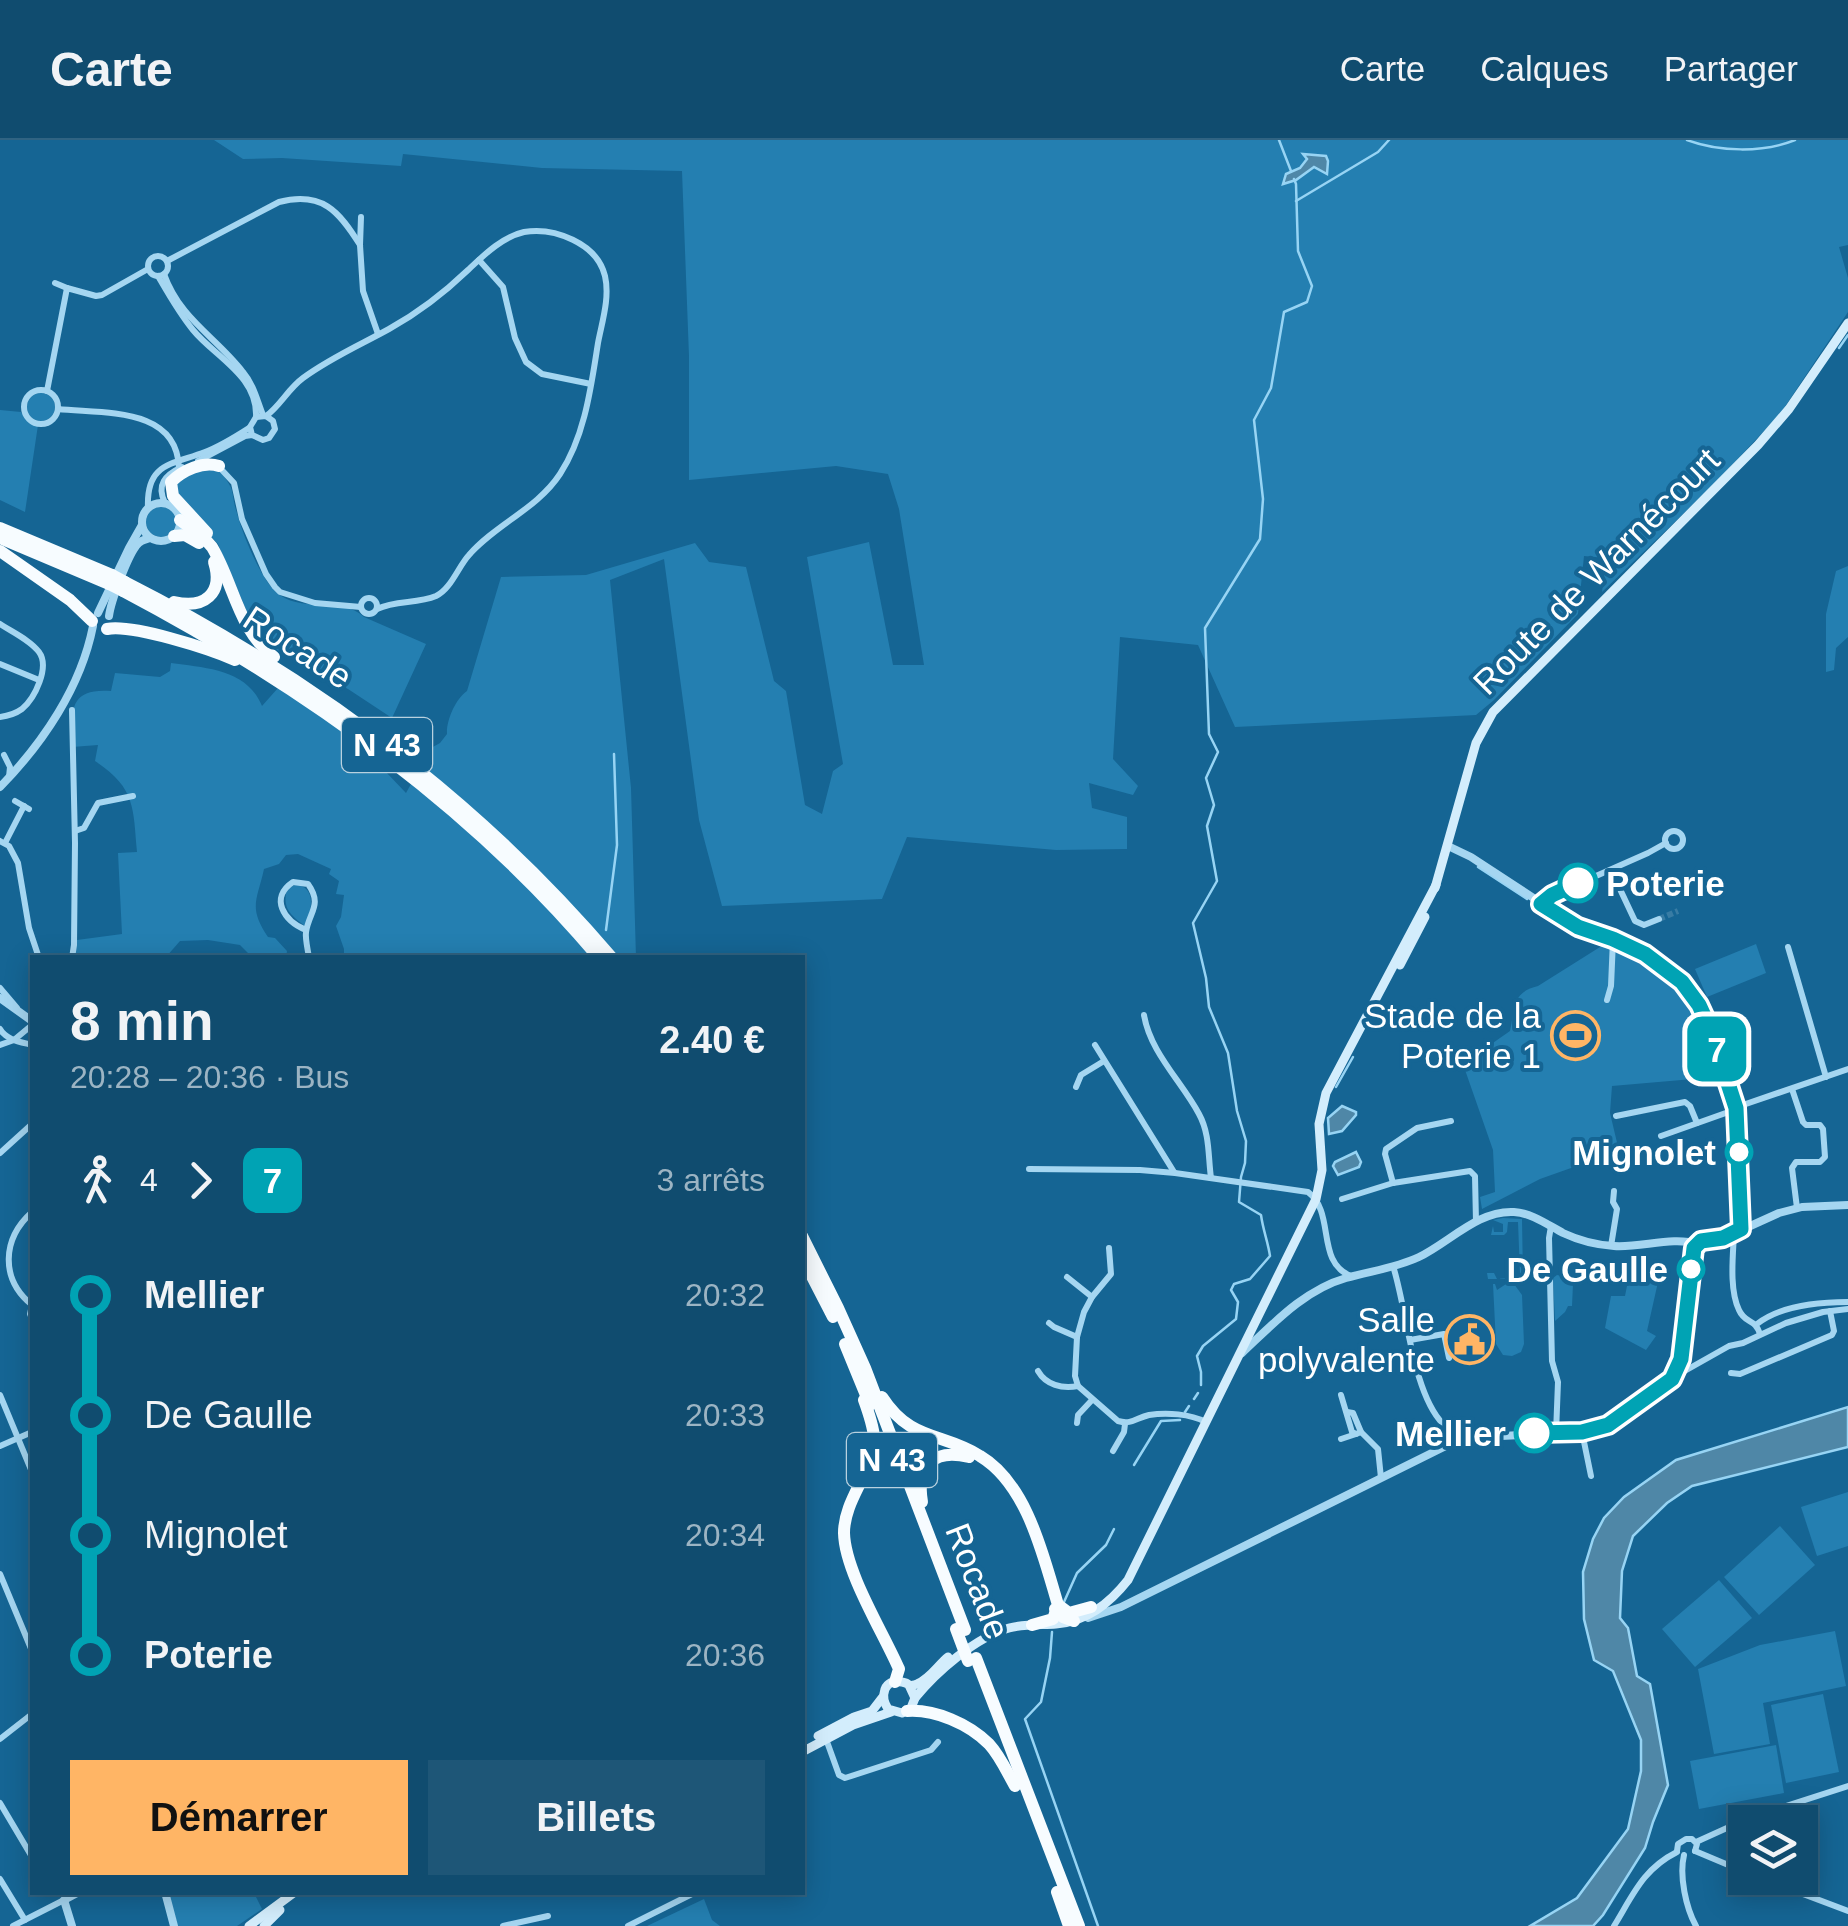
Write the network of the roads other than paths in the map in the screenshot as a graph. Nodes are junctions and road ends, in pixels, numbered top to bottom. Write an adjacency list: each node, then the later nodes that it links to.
1 (361, 217): 2 (street)
2 (360, 245): 4 (street); 10 (street)
3 (478, 260): 10 (street); 11 (street); 11 (street)
4 (167, 261): 5 (street); 6 (street)
5 (148, 269): 6 (street); 8 (street)
6 (161, 275): 14 (street)
7 (55, 282): 8 (street)
8 (66, 288): 12 (street)
9 (1848, 323): 50 (main road, Route de Warnécourt)
10 (378, 334): 14 (street)
11 (591, 384): 30 (street)
12 (48, 391): 13 (street); 13 (street)
13 (58, 409): 17 (street)
14 (264, 417): 15 (street); 15 (street)
15 (251, 431): 16 (street); 17 (street)
16 (203, 459): 17 (street); 18 (street)
17 (179, 464): 19 (street); 20 (street)
18 (219, 466): 28 (highway); 31 (street)
19 (165, 503): 20 (street); 21 (street)
20 (148, 508): 22 (street)
21 (180, 520): 24 (street); 28 (highway)
22 (142, 525): 26 (street); 32 (street)
23 (0, 528): 29 (highway, Rocade / N 43)
24 (174, 536): 26 (street); 29 (highway)
25 (0, 538): 29 (highway, N 43)
26 (150, 538): 32 (street)
27 (0, 551): 32 (highway)
28 (226, 576): 37 (highway)
29 (117, 583): 36 (highway, N 43); 37 (highway, Rocade / N 43)
30 (377, 606): 31 (street); 31 (street)
31 (360, 608)
32 (101, 623): 36 (highway); 40 (street)
33 (0, 624): 35 (street)
34 (0, 664): 35 (street)
35 (39, 680): 39 (street)
36 (295, 690): 60 (highway, N 43)
37 (334, 705): 61 (highway, Rocade / N 43)
38 (72, 710): 47 (street)
39 (0, 717)
40 (30, 753): 41 (street); 42 (street)
41 (4, 755): 42 (street); 43 (street)
42 (20, 766): 43 (street)
43 (9, 777): 44 (street)
44 (0, 786)
45 (133, 796): 47 (street)
46 (15, 801): 48 (street)
47 (75, 831): 58 (street)
48 (2, 842): 57 (street)
49 (1666, 843): 51 (street)
50 (1448, 846): 52 (street); 92 (main road, Route de Warnécourt)
51 (1611, 870): 52 (street); 53 (street)
52 (1541, 904): 55 (street)
53 (1658, 919)
54 (306, 930): 54 (street); 59 (street)
55 (1613, 939): 64 (street); 79 (street)
56 (1788, 946): 76 (street)
57 (38, 955)
58 (72, 955)
59 (309, 955)
60 (596, 955)
61 (609, 955)
62 (0, 988): 65 (street)
63 (0, 998): 65 (street)
64 (1607, 1000)
65 (18, 1010): 67 (street)
66 (1144, 1015): 88 (street)
67 (30, 1021)
68 (30, 1025): 70 (street)
69 (0, 1029): 70 (street)
70 (14, 1040): 71 (street); 72 (street)
71 (30, 1044)
72 (0, 1045)
73 (1094, 1045): 74 (street)
74 (1104, 1061): 77 (street); 87 (street)
75 (1848, 1069): 76 (street)
76 (1826, 1077): 78 (street)
77 (1076, 1088)
78 (1792, 1089): 79 (street); 95 (street)
79 (1737, 1108): 82 (street); 94 (street)
80 (1616, 1116): 82 (street)
81 (1451, 1121): 89 (street)
82 (1696, 1123): 84 (street)
83 (30, 1126): 85 (street)
84 (1661, 1136)
85 (0, 1153)
86 (1029, 1169): 87 (street)
87 (1175, 1173): 88 (street)
88 (1212, 1178): 92 (street)
89 (1394, 1183): 91 (street); 97 (street)
90 (1614, 1192): 103 (street)
91 (1342, 1199)
92 (1316, 1200): 110 (street); 121 (main road, Route de Warnécourt)
93 (1848, 1204): 95 (street)
94 (1742, 1206): 98 (street); 100 (street)
95 (1797, 1208): 98 (street)
96 (30, 1214): 107 (street)
97 (1476, 1222): 99 (street); 106 (street)
98 (1750, 1224): 100 (street)
99 (1551, 1226): 103 (street); 140 (street)
100 (1737, 1231): 102 (street); 116 (street)
101 (805, 1242): 126 (highway, Rocade / N 43)
102 (1698, 1244): 103 (street); 124 (street)
103 (1612, 1246)
104 (1109, 1248): 111 (street)
105 (805, 1263): 120 (highway, N 43)
106 (1392, 1266): 110 (street); 119 (street)
107 (9, 1270): 108 (street); 112 (street)
108 (0, 1273)
109 (1067, 1277): 111 (street)
110 (1352, 1277): 121 (street)
111 (1092, 1297): 118 (street)
112 (30, 1303)
113 (1848, 1306): 114 (street); 116 (street)
114 (1830, 1311): 117 (street); 128 (street)
115 (1049, 1322): 118 (street)
116 (1757, 1324): 117 (street)
117 (1760, 1334): 123 (street)
118 (1077, 1337): 130 (street)
119 (1410, 1340): 122 (street); 142 (street)
120 (844, 1341): 159 (highway, N 43); 162 (highway)
121 (1238, 1356): 134 (main road, Route de Warnécourt)
122 (1448, 1358)
123 (1700, 1361): 124 (street); 125 (street)
124 (1680, 1363): 125 (street); 129 (street)
125 (1692, 1366): 129 (street)
126 (865, 1368): 149 (highway, Rocade / N 43); 153 (highway)
127 (1038, 1371): 130 (street)
128 (1731, 1373)
129 (1672, 1379): 137 (street)
130 (1078, 1386): 133 (street)
131 (1341, 1395): 139 (street)
132 (0, 1396): 141 (street)
133 (1092, 1400): 135 (street); 136 (street)
134 (1206, 1422): 136 (street); 150 (main road, Route de Warnécourt)
135 (1077, 1423)
136 (1125, 1424): 145 (street)
137 (1582, 1432): 140 (street); 147 (street)
138 (30, 1433): 141 (street)
139 (1358, 1433): 143 (street); 148 (street)
140 (1556, 1433): 142 (street)
141 (18, 1438): 144 (street); 146 (street)
142 (1462, 1438): 148 (street)
143 (1341, 1439)
144 (0, 1446)
145 (1112, 1451)
146 (30, 1467)
147 (1590, 1476)
148 (1381, 1478): 155 (street)
149 (934, 1548): 153 (highway); 159 (highway, Rocade / N 43)
150 (1140, 1554): 152 (main road, Route de Warnécourt); 154 (main road, Route de Warnécourt)
151 (0, 1574): 160 (street)
152 (1119, 1591): 154 (main road, Route de Warnécourt); 155 (street)
153 (1052, 1594): 156 (highway); 157 (highway); 158 (highway)
154 (1108, 1600): 155 (street); 156 (main road, Route de Warnécourt); 157 (main road, Route de Warnécourt)
155 (1124, 1605): 157 (street)
156 (1091, 1608): 157 (main road, Route de Warnécourt)
157 (1063, 1619): 158 (highway)
158 (1029, 1623): 163 (main road); 165 (main road)
159 (960, 1630): 161 (highway, N 43, bridge)
160 (30, 1646)
161 (972, 1660): 173 (highway, N 43); 202 (highway, Rocade)
162 (895, 1682): 163 (main road); 164 (main road)
163 (910, 1685): 165 (main road)
164 (882, 1698): 167 (main road); 169 (main road)
165 (915, 1698): 166 (main road)
166 (907, 1711): 167 (main road); 173 (highway)
167 (891, 1712): 169 (main road)
168 (30, 1716): 170 (street)
169 (825, 1736): 171 (street); 172 (main road)
170 (0, 1739)
171 (938, 1742)
172 (805, 1746)
173 (1015, 1786): 201 (highway, N 43)
174 (1848, 1786): 176 (street)
175 (0, 1804): 179 (street)
176 (1696, 1842): 177 (street); 178 (street)
177 (1695, 1851): 178 (street); 180 (street)
178 (1680, 1853): 203 (street); 204 (street)
179 (30, 1854)
180 (1728, 1865)
181 (0, 1878): 193 (street)
182 (57, 1895): 189 (street)
183 (74, 1895): 189 (street)
184 (166, 1895): 196 (street)
185 (292, 1895): 190 (main road)
186 (302, 1895): 198 (main road)
187 (690, 1895): 200 (street)
188 (1806, 1895): 191 (street)
189 (62, 1901): 193 (street); 195 (street)
190 (271, 1910): 197 (main road); 198 (main road)
191 (1848, 1911)
192 (548, 1916): 199 (street)
193 (25, 1920): 194 (street)
194 (13, 1926)
195 (72, 1926)
196 (174, 1926)
197 (249, 1926)
198 (261, 1926)
199 (508, 1926)
200 (628, 1926)
201 (1069, 1926)
202 (1079, 1926)
203 (1614, 1926)
204 (1696, 1926)

